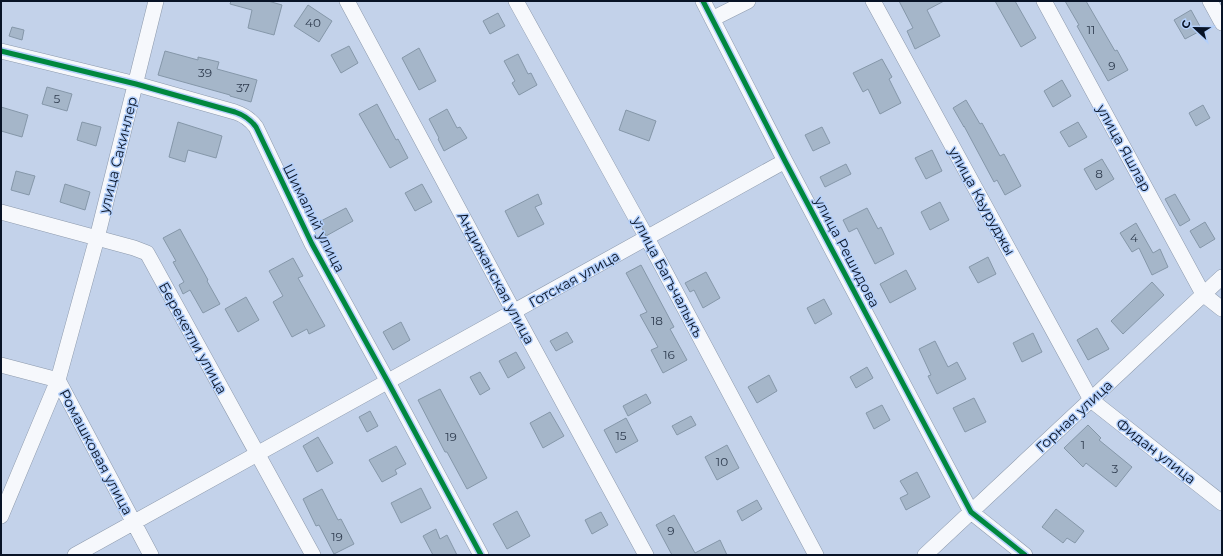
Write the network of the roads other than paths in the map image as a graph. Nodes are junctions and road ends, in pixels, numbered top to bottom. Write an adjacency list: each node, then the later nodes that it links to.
1 (156, 1): 12 (street, улица Сакинлер)
2 (347, 1): 20 (street, Андижанская улица)
3 (516, 1): 16 (street, улица Багъчалыкъ)
4 (703, 1): 9 (street, улица Решидова)
5 (748, 1): 9 (street)
6 (873, 1): 24 (street, улица Къуруджы)
7 (1044, 1): 18 (street, улица Яшлар)
8 (1210, 1): 10 (street)
9 (712, 19): 13 (street, улица Решидова)
10 (1222, 23)
11 (1, 51): 12 (street, Шималий улица)
12 (136, 84): 15 (street, улица Сакинлер); 23 (street, Шималий улица)
13 (785, 161): 16 (street, Готская улица); 27 (street, улица Решидова)
14 (1, 212): 15 (street, Берекетли улица)
15 (97, 238): 22 (street, улица Сакинлер); 25 (street, Берекетли улица)
16 (647, 238): 20 (street, Готская улица); 35 (street, улица Багъчалыкъ)
17 (1222, 277): 18 (street, Горная улица)
18 (1204, 294): 19 (street); 24 (street, Горная улица)
19 (1222, 309)
20 (514, 312): 23 (street, Готская улица); 34 (street, Андижанская улица)
21 (1, 365): 22 (street, Ромашковая улица)
22 (58, 380): 28 (street, улица Сакинлер); 29 (street, Ромашковая улица)
23 (388, 382): 25 (street, Готская улица); 33 (street, Шималий улица)
24 (1090, 400): 26 (street, Фидан улица); 27 (street, Горная улица)
25 (258, 454): 29 (street, Готская улица); 32 (street, Берекетли улица)
26 (1222, 503)
27 (971, 512): 36 (street, Горная улица); 37 (street)
28 (1, 516)
29 (134, 522): 30 (street, Готская улица); 31 (street, Ромашковая улица)
30 (75, 555)
31 (151, 555)
32 (313, 555)
33 (480, 555)
34 (646, 555)
35 (816, 555)
36 (925, 555)
37 (1025, 555)

